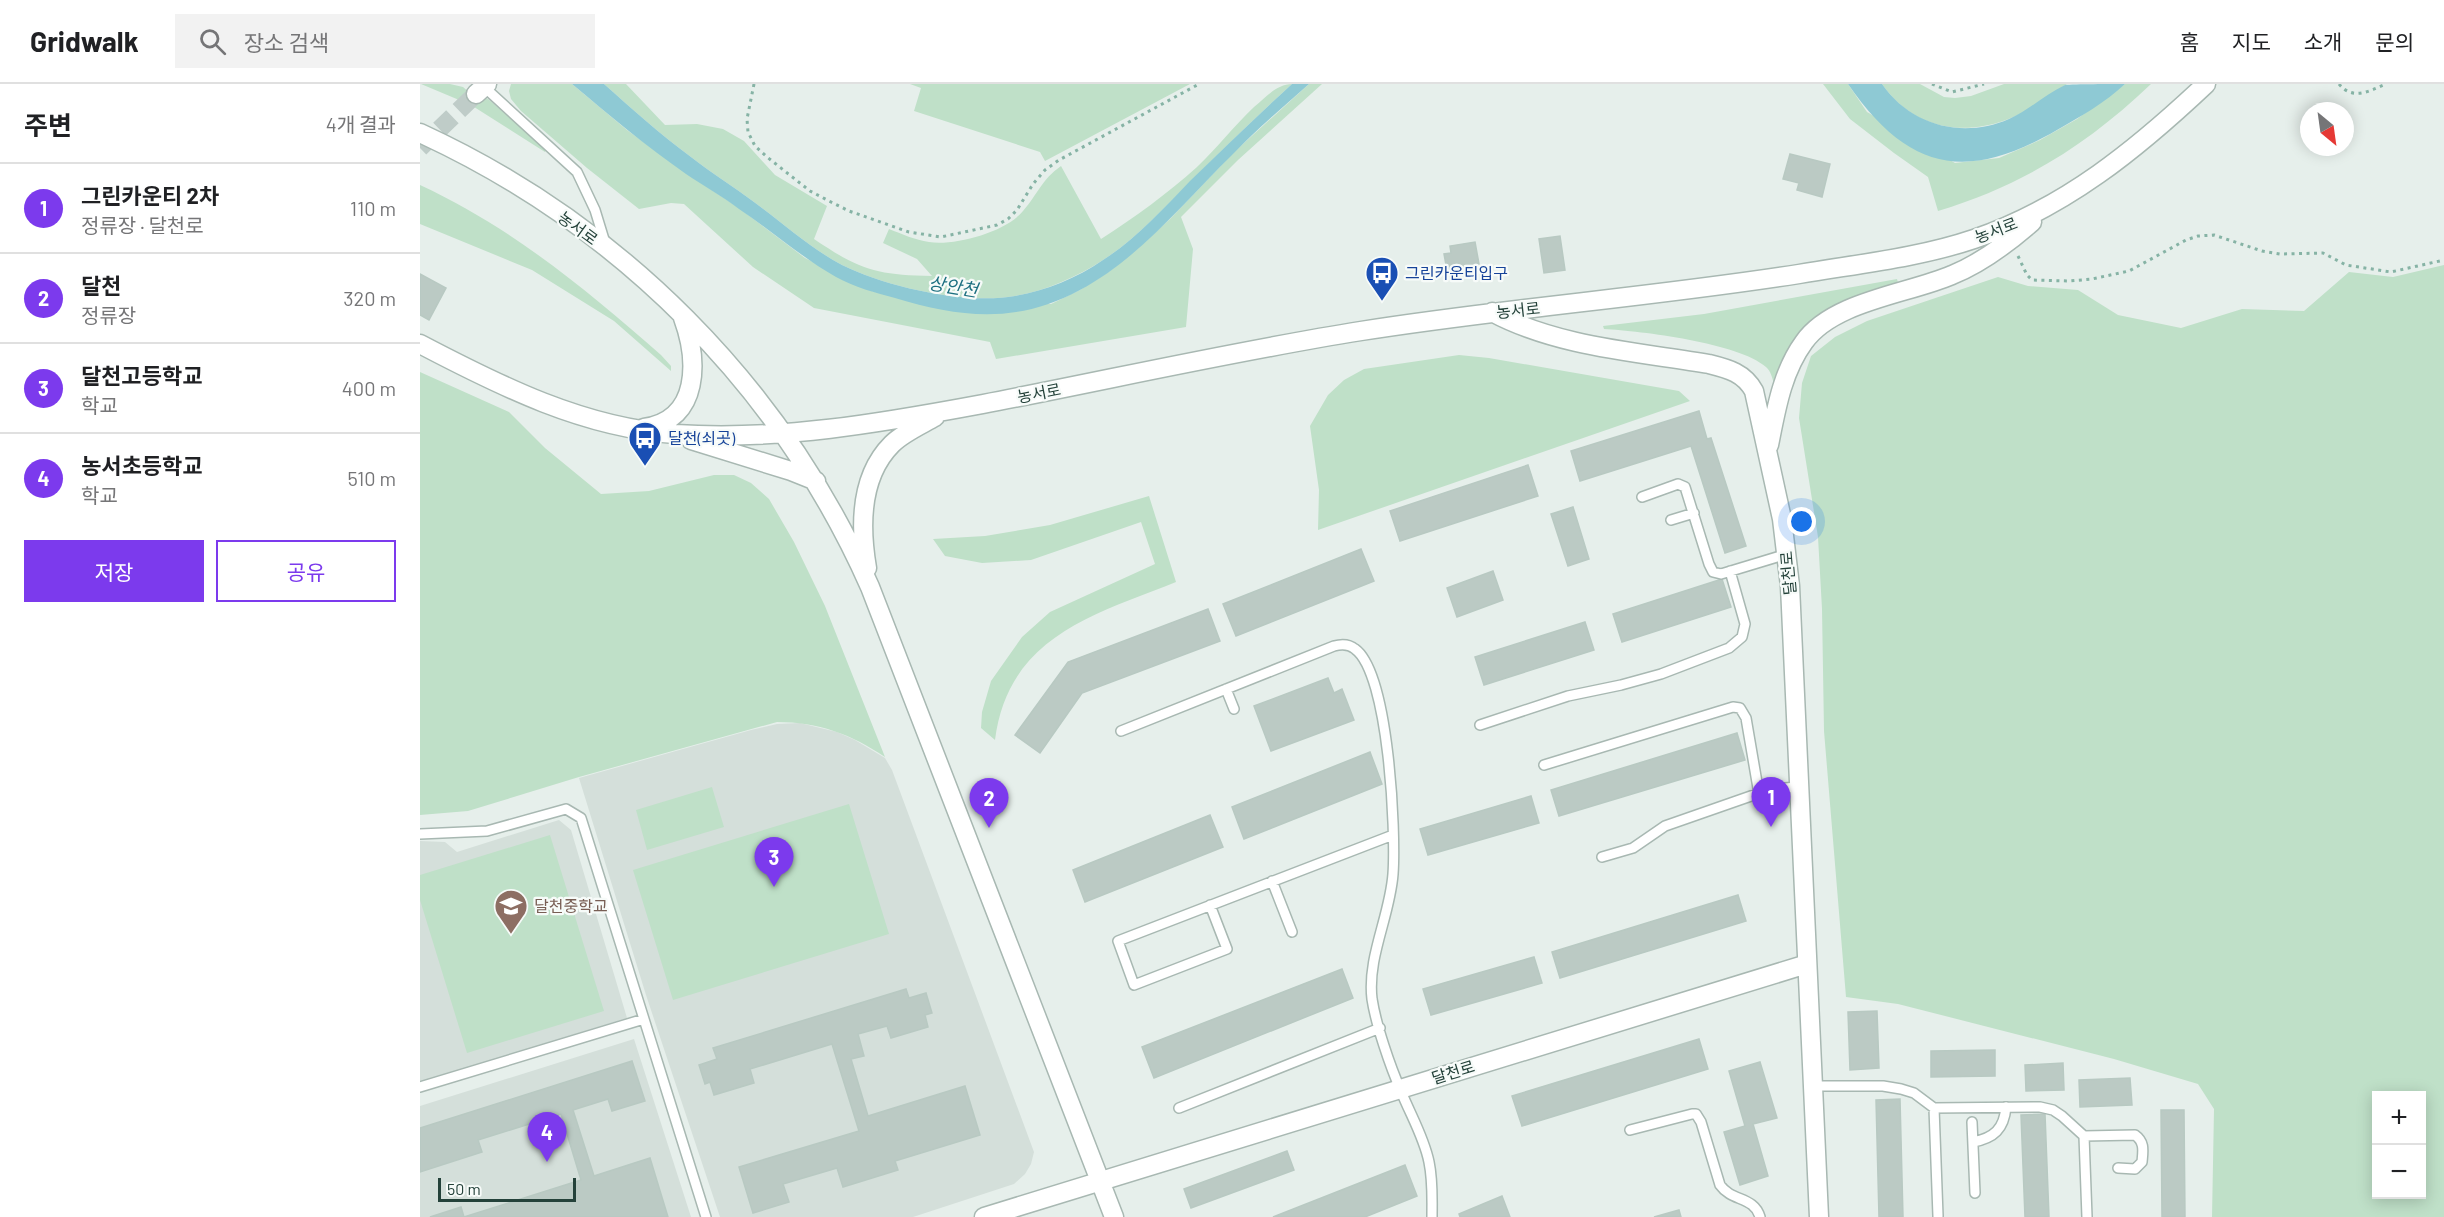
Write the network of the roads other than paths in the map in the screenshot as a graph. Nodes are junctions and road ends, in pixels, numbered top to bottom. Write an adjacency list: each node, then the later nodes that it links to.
1 (2206, 84): 4 (street, 농서로)
2 (481, 87): 5 (lane)
3 (420, 133): 5 (street, 농서로)
4 (2054, 204): 6 (street, 농서로); 13 (street)
5 (606, 248): 7 (street, 농서로)
6 (1492, 312): 9 (street, 농서로); 13 (street, 달천로)
7 (681, 313): 10 (street); 12 (street, 농서로)
8 (420, 344): 10 (street, 농서로)
9 (945, 411): 12 (street, 농서로); 20 (street)
10 (637, 429): 11 (street, 농서로)
11 (672, 434): 12 (street, 농서로); 14 (street)
12 (785, 434): 14 (street)
13 (1768, 453): 18 (street, 달천로)
14 (816, 481): 20 (street)
15 (1642, 496): 16 (lane)
16 (1694, 513): 17 (lane); 19 (lane)
17 (1671, 520)
18 (1787, 554): 19 (lane); 26 (street, 달천로)
19 (1730, 571): 23 (lane)
20 (870, 587): 48 (street)
21 (1227, 689): 22 (lane); 24 (lane); 29 (lane)
22 (1234, 709)
23 (1480, 725)
24 (1121, 731)
25 (1544, 765): 27 (lane)
26 (1798, 787): 27 (lane); 34 (street, 달천로)
27 (1759, 794): 30 (lane)
28 (420, 834): 35 (lane)
29 (1393, 835): 31 (lane); 36 (lane)
30 (1602, 857)
31 (1272, 881): 32 (lane); 33 (lane)
32 (1210, 905): 32 (lane)
33 (1292, 932)
34 (1807, 964): 37 (street, 달천로); 39 (street, 달천로)
35 (644, 1019): 38 (lane); 51 (lane)
36 (1380, 1028): 39 (lane); 41 (lane)
37 (1812, 1086): 42 (lane); 56 (street, 달천로)
38 (420, 1087)
39 (1400, 1089): 48 (street, 달천로); 54 (lane)
40 (2006, 1107): 42 (lane); 45 (lane); 46 (lane)
41 (1179, 1108)
42 (1934, 1108): 50 (lane)
43 (1972, 1122): 46 (lane)
44 (1630, 1130): 55 (lane)
45 (2084, 1136): 47 (lane); 57 (lane)
46 (1973, 1142): 49 (lane)
47 (2118, 1168)
48 (1100, 1180): 52 (street, 달천로); 53 (street)
49 (1975, 1193)
50 (1938, 1216)
51 (706, 1217)
52 (984, 1217)
53 (1114, 1217)
54 (1432, 1217)
55 (1760, 1217)
56 (1819, 1217)
57 (2087, 1217)

